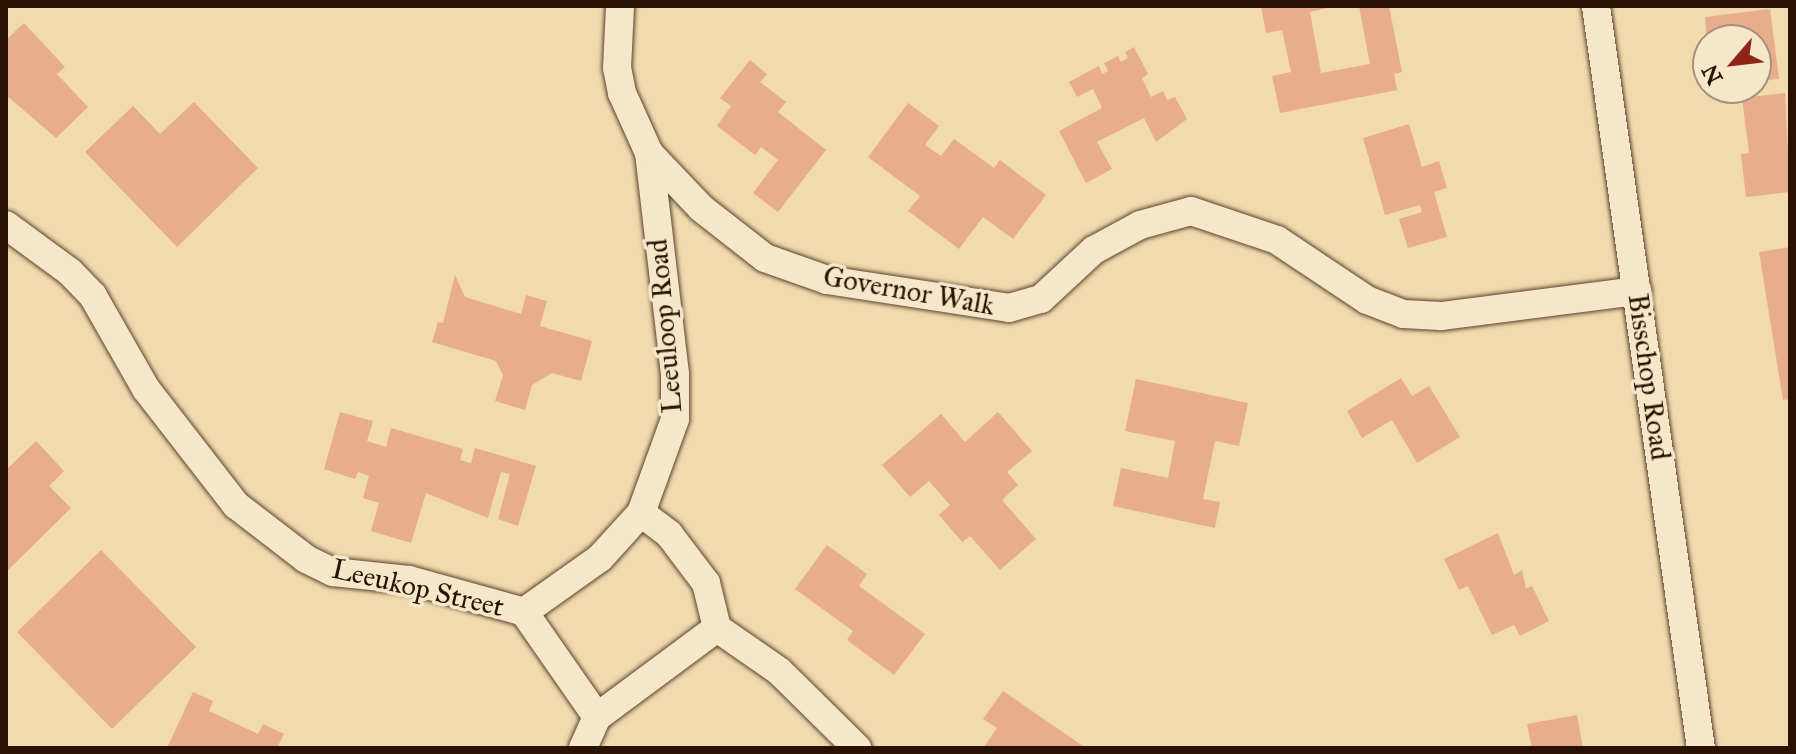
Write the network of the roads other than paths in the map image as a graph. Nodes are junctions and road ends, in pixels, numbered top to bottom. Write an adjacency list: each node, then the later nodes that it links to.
1 (620, 6): 3 (street, Leeuloop Road)
2 (1596, 6): 5 (street, Bisschop Road)
3 (649, 153): 5 (street, Governor Walk); 6 (street, Leeuloop Road)
4 (6, 225): 7 (street, Leeukop Street)
5 (1637, 291): 12 (street, Bisschop Road)
6 (641, 513): 7 (street); 8 (street)
7 (524, 612): 9 (street, Leeukop Street)
8 (717, 628): 9 (street); 11 (street)
9 (597, 717): 10 (street)
10 (583, 748)
11 (857, 748)
12 (1701, 748)

